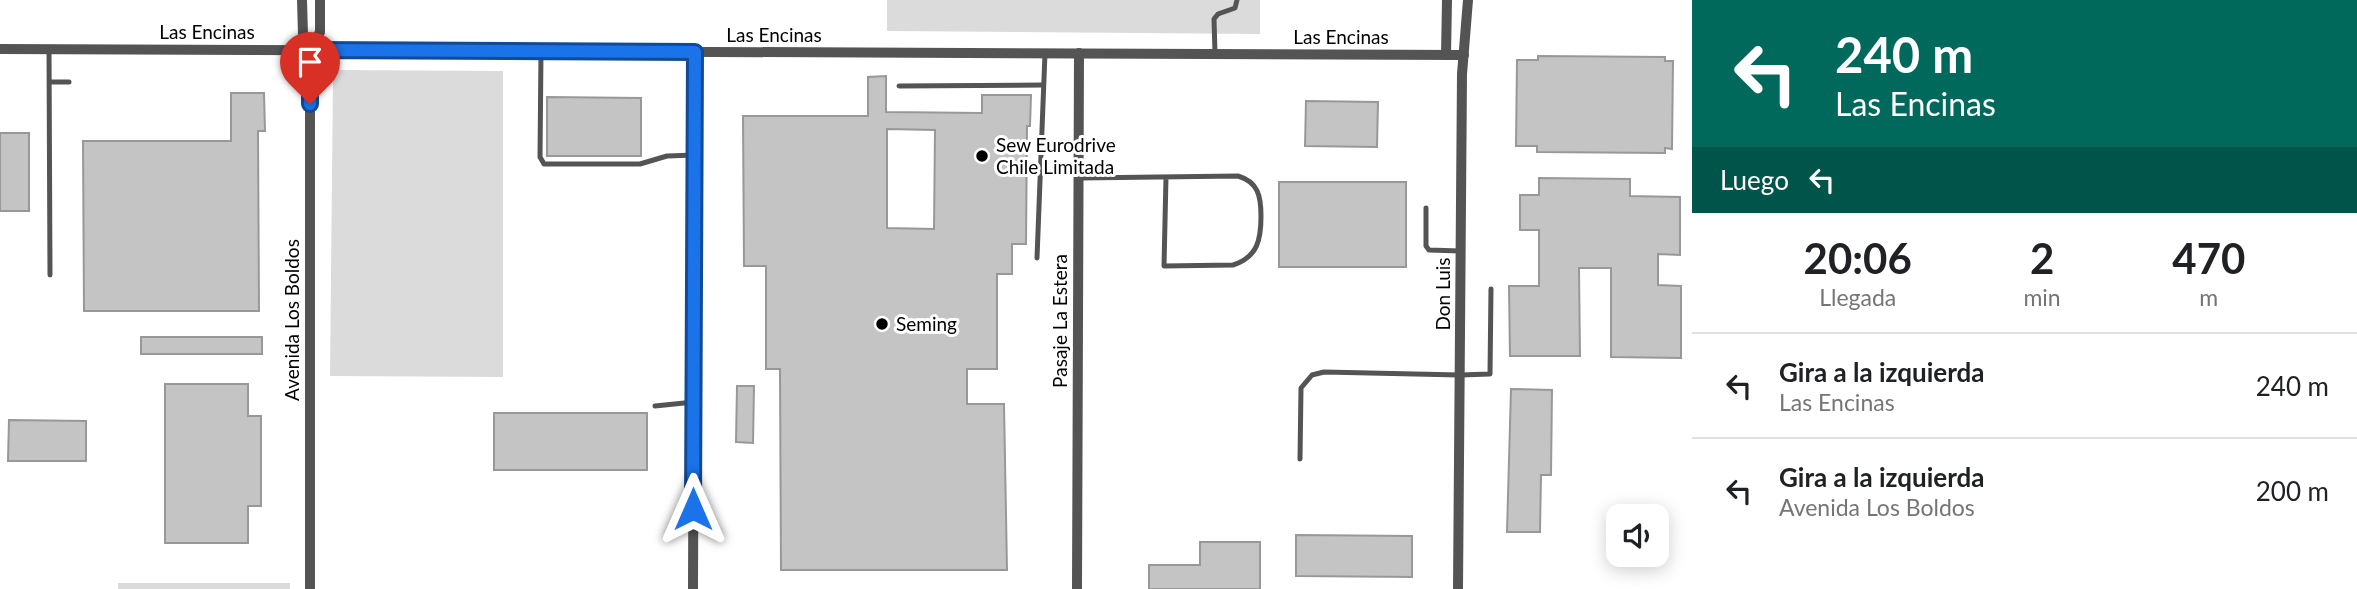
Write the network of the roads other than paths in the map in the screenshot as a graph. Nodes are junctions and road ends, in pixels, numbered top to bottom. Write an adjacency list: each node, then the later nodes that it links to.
1 (302, 0): 8 (street, Avenida Los Boldos)
2 (320, 0): 8 (street, Avenida Los Boldos)
3 (1237, 0): 13 (lane)
4 (1447, 0): 14 (street)
5 (1468, 0): 15 (street, Don Luis)
6 (0, 49): 7 (street, Las Encinas)
7 (49, 49): 8 (street, Las Encinas); 16 (lane)
8 (310, 50): 9 (street, Las Encinas); 32 (street, Avenida Los Boldos)
9 (541, 51): 10 (street, Las Encinas); 20 (lane)
10 (695, 52): 11 (street, Las Encinas); 20 (street)
11 (1045, 53): 12 (street, Las Encinas); 18 (lane)
12 (1079, 53): 13 (street, Las Encinas); 22 (street, Pasaje La Estera)
13 (1215, 54): 14 (street, Las Encinas)
14 (1446, 55): 15 (street, Las Encinas)
15 (1464, 55): 24 (street, Don Luis)
16 (50, 82): 17 (lane); 26 (lane)
17 (69, 82)
18 (1043, 85): 19 (lane); 25 (lane)
19 (899, 86)
20 (695, 155): 29 (street)
21 (1166, 177): 21 (lane); 22 (lane)
22 (1078, 178): 34 (street, Pasaje La Estera)
23 (1426, 208): 24 (lane)
24 (1460, 251): 28 (street, Don Luis)
25 (1037, 258)
26 (50, 275)
27 (1491, 289): 28 (lane)
28 (1460, 376): 31 (lane); 35 (street, Don Luis)
29 (694, 402): 30 (lane); 33 (street)
30 (654, 406)
31 (1300, 459)
32 (310, 589)
33 (693, 589)
34 (1077, 589)
35 (1458, 589)

